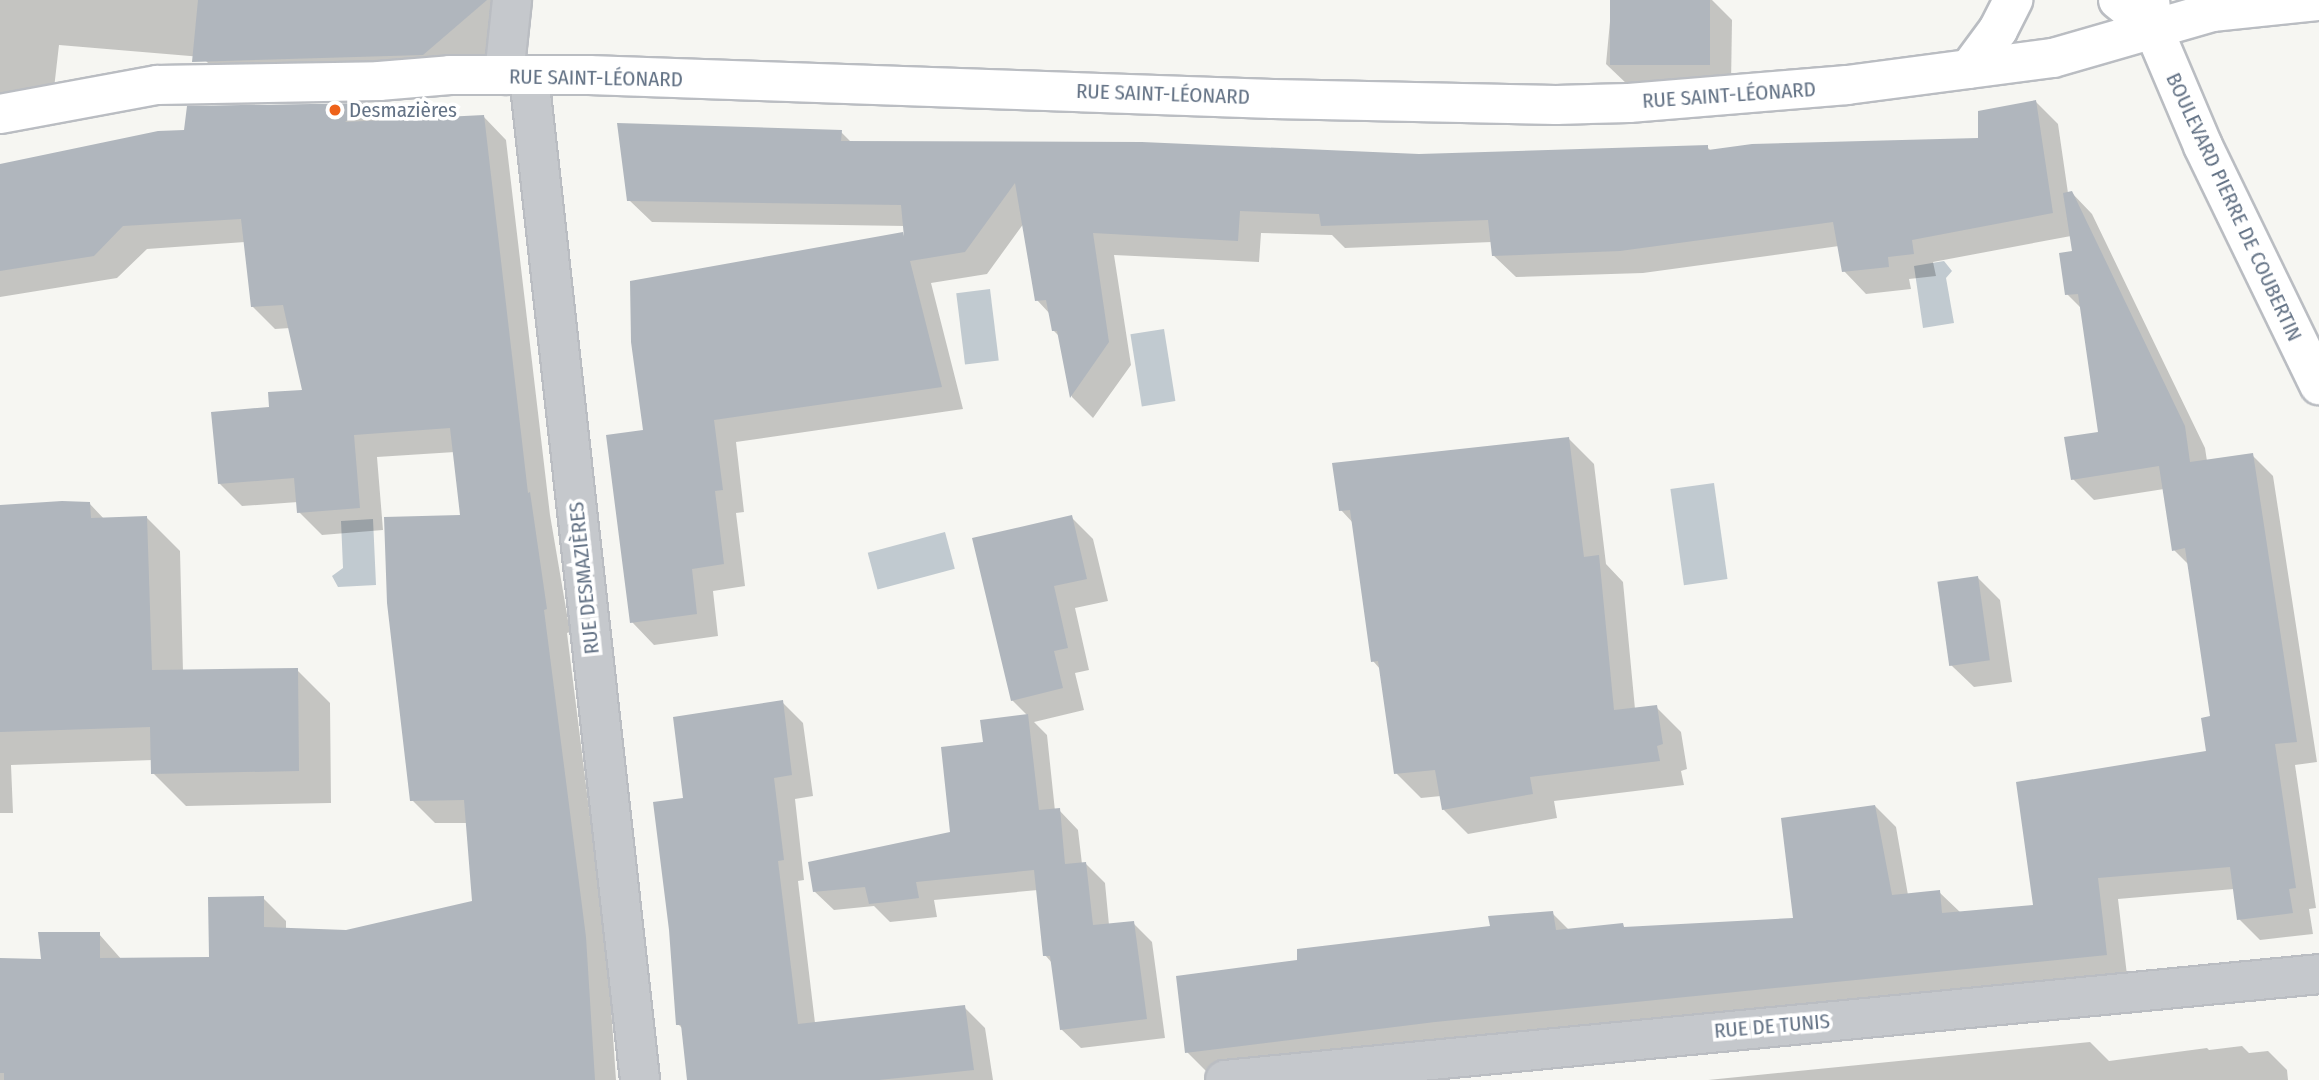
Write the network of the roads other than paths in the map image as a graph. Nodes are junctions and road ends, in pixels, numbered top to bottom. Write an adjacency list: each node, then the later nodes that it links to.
1 (512, 0): 7 (street, RUE DESMAZIÈRES)
2 (2013, 0): 6 (street)
3 (2118, 0): 5 (street, BOULEVARD PIERRE DE COUBERTIN)
4 (2319, 1): 5 (street, RUE SAINT-LÉONARD)
5 (2151, 14): 6 (street, RUE SAINT-LÉONARD); 9 (street, BOULEVARD PIERRE DE COUBERTIN)
6 (1969, 69): 7 (street, RUE SAINT-LÉONARD)
7 (516, 76): 8 (street, RUE SAINT-LÉONARD); 11 (street, RUE DESMAZIÈRES)
8 (0, 114)
9 (2319, 385)
10 (2319, 974): 12 (street, RUE DE TUNIS)
11 (640, 1080)
12 (1225, 1080)

